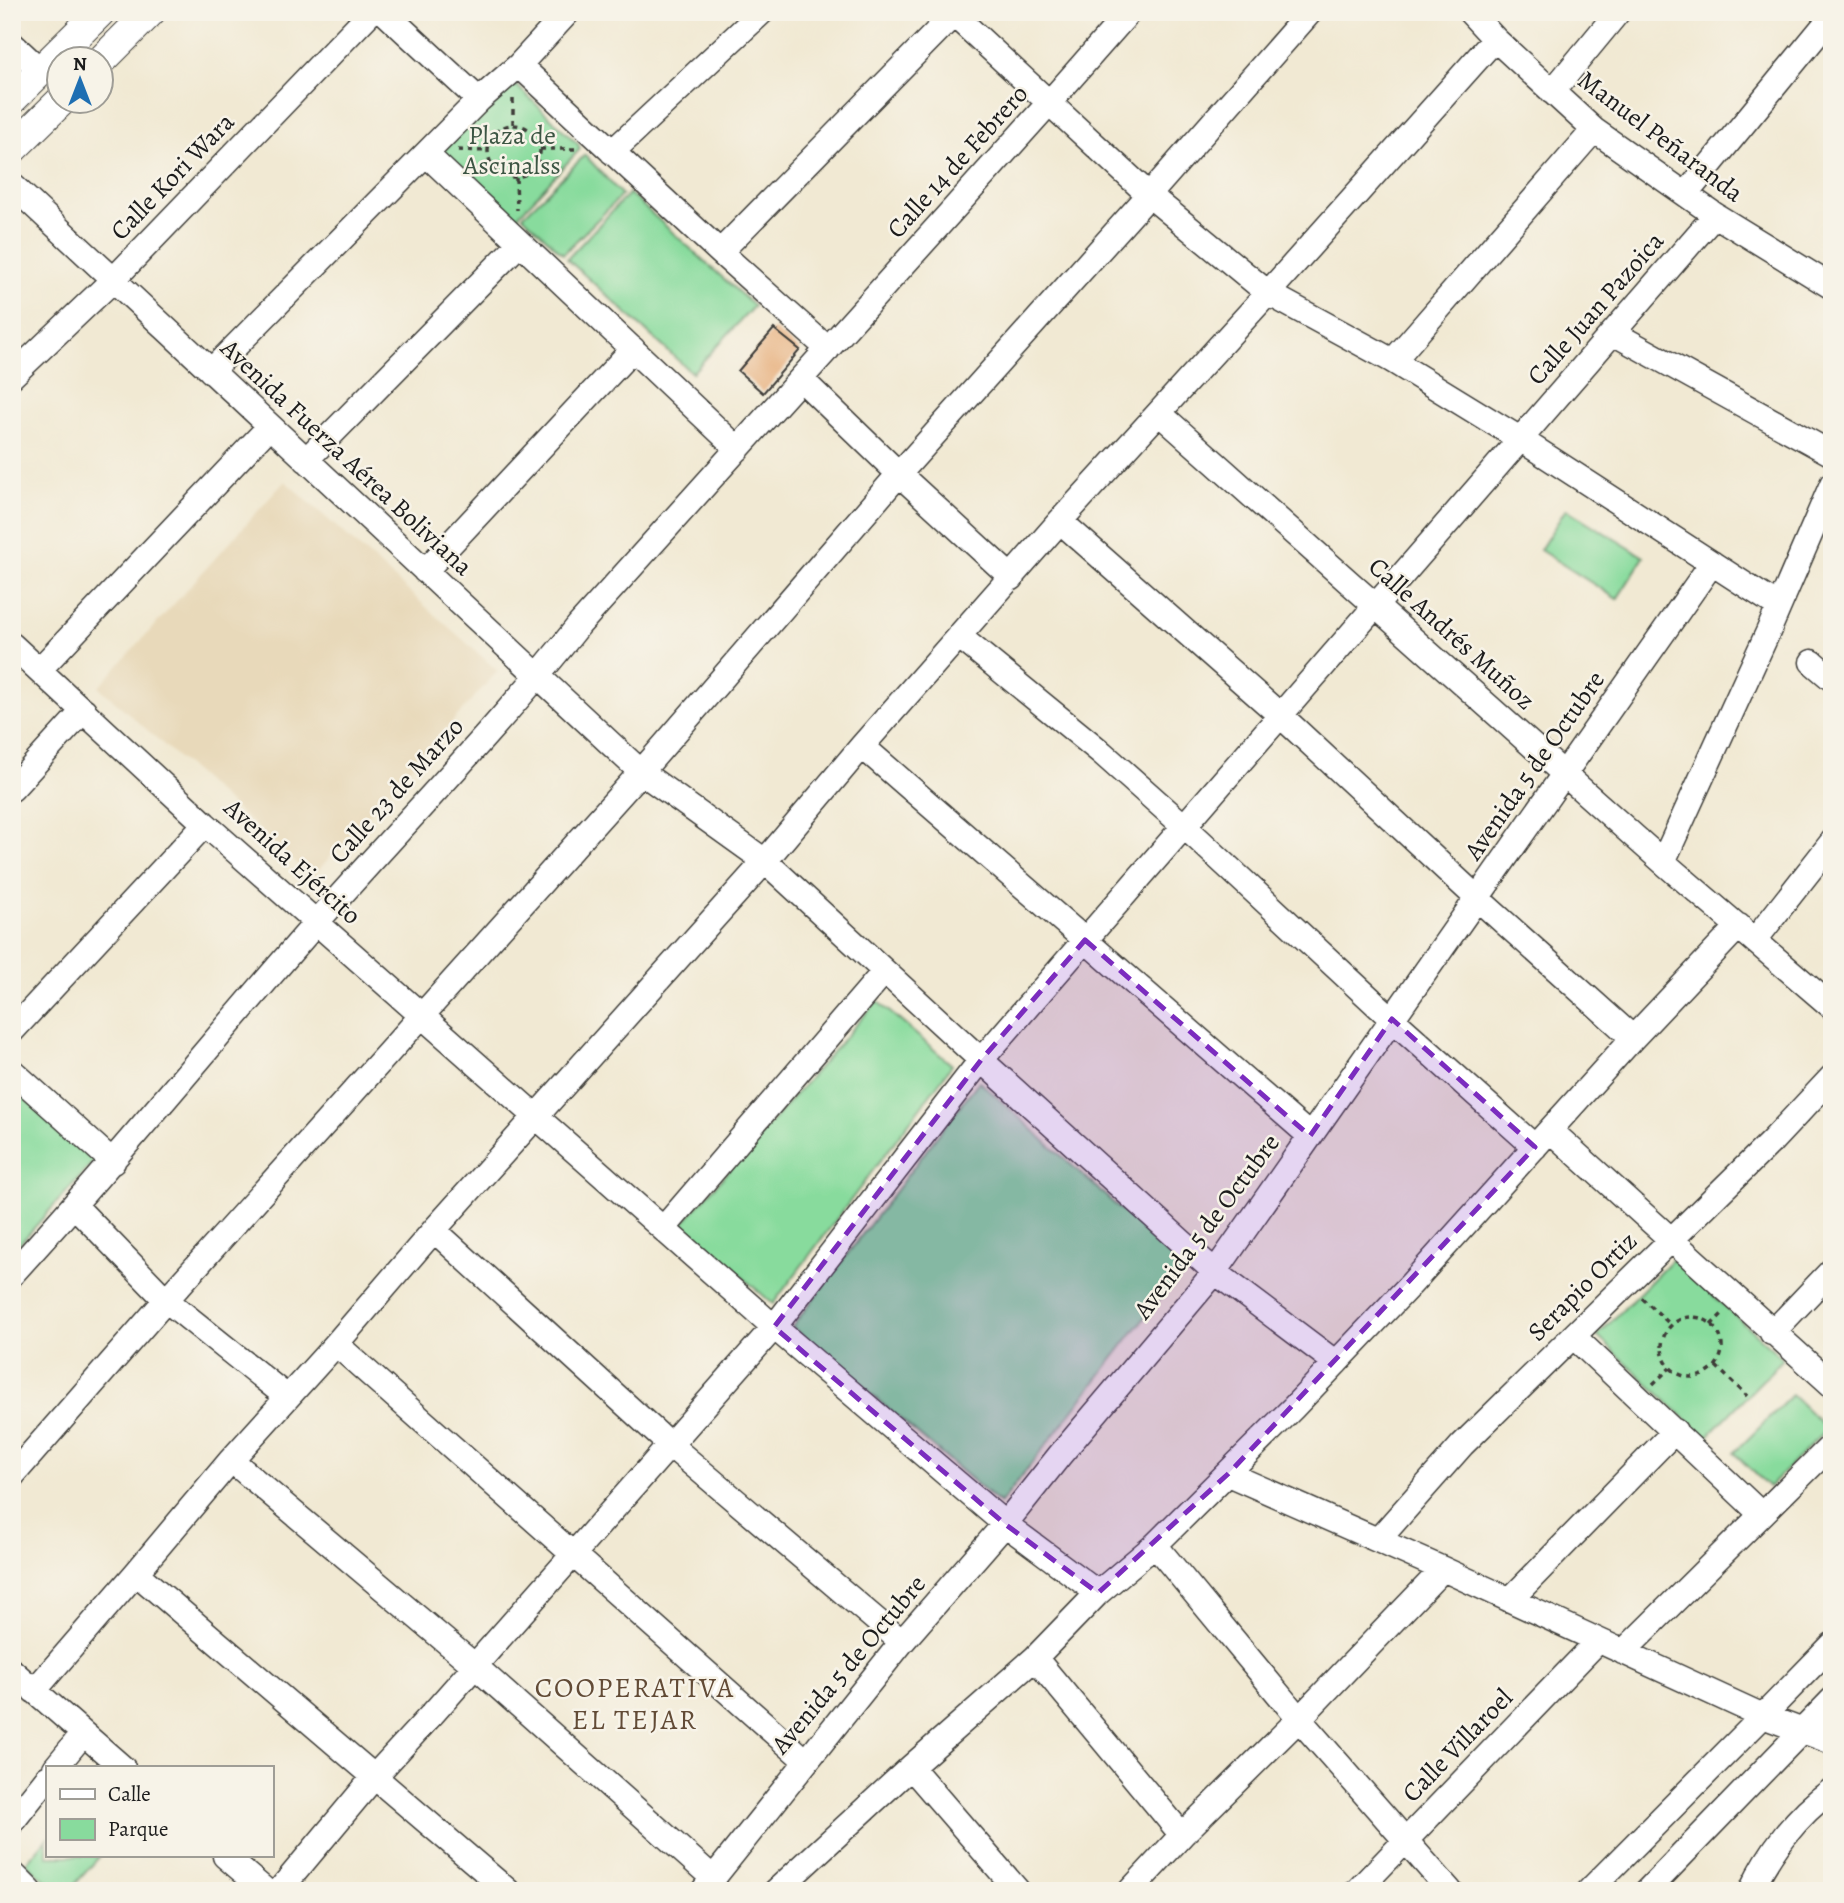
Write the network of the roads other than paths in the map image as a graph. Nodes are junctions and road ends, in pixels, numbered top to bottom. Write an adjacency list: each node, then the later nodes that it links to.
1 (100, 12): 17 (main road)
2 (150, 12): 15 (main road)
3 (371, 12): 33 (street, Calle Kori Wara)
4 (384, 12): 20 (street)
5 (568, 12): 16 (street)
6 (762, 12): 24 (street)
7 (1129, 12): 21 (street, Calle 14 de Febrero)
8 (1310, 12): 29 (street)
9 (1470, 12): 13 (street, Manuel Peñaranda)
10 (1619, 12): 18 (street)
11 (954, 13): 21 (street); 32 (street)
12 (1832, 16): 28 (street)
13 (1495, 39): 18 (street, Manuel Peñaranda); 35 (street)
14 (12, 44): 17 (street)
15 (116, 46)
16 (519, 65): 20 (street); 24 (street)
17 (40, 71): 19 (main road)
18 (1552, 92): 23 (street, Manuel Peñaranda)
19 (12, 99)
20 (479, 100): 26 (street)
21 (1049, 103): 29 (street); 38 (street, Calle 14 de Febrero)
22 (46, 116): 25 (main road)
23 (1594, 130): 28 (street, Manuel Peñaranda); 39 (street)
24 (607, 148): 32 (street)
25 (12, 149)
26 (426, 154): 31 (street); 40 (street)
27 (12, 186): 33 (street, Avenida Fuerza Aérea Boliviana)
28 (1686, 194): 30 (street, Manuel Peñaranda)
29 (1149, 195): 35 (street); 49 (street)
30 (1715, 215): 34 (street, Manuel Peñaranda); 36 (street, Calle Juan Pazoica)
31 (513, 236): 37 (street); 48 (street)
32 (720, 252): 38 (street)
33 (113, 280): 40 (street, Avenida Fuerza Aérea Boliviana); 41 (street, Calle Kori Wara)
34 (1830, 283)
35 (1268, 293): 39 (street); 43 (street)
36 (1613, 333): 45 (street, Calle Juan Pazoica); 47 (street)
37 (633, 349): 46 (street); 53 (street)
38 (828, 349): 42 (street, Calle 23 de Marzo)
39 (1393, 361): 45 (street)
40 (211, 371): 44 (street, Avenida Fuerza Aérea Boliviana)
41 (12, 376)
42 (800, 379): 46 (street, Calle 23 de Marzo); 49 (street)
43 (1159, 413): 51 (street); 55 (street, Calle Andrés Muñoz)
44 (270, 426): 48 (street, Avenida Fuerza Aérea Boliviana); 60 (street)
45 (1520, 439): 52 (street); 55 (street, Calle Juan Pazoica)
46 (738, 449): 61 (street, Calle 23 de Marzo)
47 (1832, 454)
48 (306, 460): 53 (street, Avenida Fuerza Aérea Boliviana)
49 (899, 474): 54 (street); 66 (street)
50 (1832, 484): 56 (street)
51 (1060, 521): 54 (street); 64 (street)
52 (1712, 563): 56 (street); 67 (street, Avenida 5 de Octubre)
53 (425, 571): 61 (street, Avenida Fuerza Aérea Boliviana)
54 (1012, 578): 57 (street)
55 (1376, 605): 64 (street, Calle Juan Pazoica); 67 (street, Calle Andrés Muñoz)
56 (1778, 606): 73 (street)
57 (960, 636): 65 (street); 70 (street)
58 (12, 645): 60 (street, Avenida Ejército)
59 (1812, 662): 62 (street)
60 (39, 670): 63 (street, Avenida Ejército)
61 (539, 677): 66 (street, Avenida Fuerza Aérea Boliviana); 75 (street, Calle 23 de Marzo)
62 (1832, 680)
63 (83, 710): 68 (street); 69 (street, Avenida Ejército)
64 (1280, 715): 70 (street, Calle Juan Pazoica); 74 (street)
65 (862, 746): 72 (street); 77 (street)
66 (641, 772): 72 (street, Avenida Fuerza Aérea Boliviana); 80 (street)
67 (1565, 774): 73 (street, Calle Andrés Muñoz); 74 (street, Avenida 5 de Octubre)
68 (12, 789)
69 (205, 824): 75 (street, Avenida Ejército); 82 (street)
70 (1184, 826): 77 (street, Calle Juan Pazoica); 81 (street)
71 (1832, 842): 76 (street)
72 (765, 861): 78 (street, Avenida Fuerza Aérea Boliviana); 87 (street)
73 (1663, 862): 76 (street, Calle Andrés Muñoz)
74 (1477, 898): 81 (street, Avenida 5 de Octubre); 83 (street)
75 (316, 923): 80 (street, Avenida Ejército); 90 (street, Calle 23 de Marzo)
76 (1747, 933): 79 (street, Calle Andrés Muñoz); 83 (street)
77 (1085, 940): 84 (street, Calle Juan Pazoica); 88 (street)
78 (884, 972): 84 (street, Avenida Fuerza Aérea Boliviana); 92 (street)
79 (1832, 1007)
80 (423, 1015): 87 (street, Avenida Ejército); 98 (street)
81 (1392, 1019): 88 (street, Avenida 5 de Octubre); 89 (street)
82 (12, 1031)
83 (1633, 1038): 89 (street)
84 (981, 1060): 97 (street, Avenida Fuerza Aérea Boliviana); 99 (street, Calle Juan Pazoica)
85 (12, 1071): 90 (street)
86 (1832, 1077): 94 (street, Serapio Ortiz)
87 (537, 1117): 92 (street, Avenida Ejército); 93 (street)
88 (1310, 1136): 97 (street, Avenida 5 de Octubre)
89 (1543, 1139): 94 (street); 103 (street)
90 (113, 1162): 91 (street, Calle 23 de Marzo)
91 (75, 1206): 95 (street, Calle 23 de Marzo); 98 (street)
92 (663, 1229): 99 (street, Avenida Ejército)
93 (435, 1230): 102 (street); 107 (street)
94 (1670, 1240): 100 (street); 101 (street, Serapio Ortiz)
95 (14, 1269)
96 (1832, 1270): 100 (street)
97 (1215, 1272): 103 (street, Avenida Fuerza Aérea Boliviana); 113 (street, Avenida 5 de Octubre)
98 (166, 1300): 105 (street); 111 (street)
99 (774, 1327): 107 (street, Calle Juan Pazoica); 113 (street, Avenida Ejército)
100 (1772, 1333): 104 (street)
101 (1573, 1336): 106 (street); 114 (street, Serapio Ortiz)
102 (336, 1344): 105 (street); 116 (street)
103 (1336, 1363): 110 (street)
104 (1832, 1385)
105 (287, 1397): 109 (street)
106 (1675, 1431): 112 (street); 120 (street)
107 (670, 1445): 116 (street, Calle Juan Pazoica); 122 (street)
108 (1832, 1445): 112 (street)
109 (231, 1460): 118 (street); 126 (street)
110 (1228, 1474): 114 (street); 115 (street)
111 (12, 1476)
112 (1761, 1514): 124 (street)
113 (1005, 1524): 119 (street, Avenida Ejército); 122 (street, Avenida 5 de Octubre)
114 (1378, 1540): 117 (street)
115 (1155, 1545): 119 (street); 131 (street)
116 (573, 1555): 126 (street, Calle Juan Pazoica); 135 (street)
117 (1443, 1569): 120 (street); 131 (street)
118 (136, 1573): 128 (street); 139 (street)
119 (1098, 1593): 125 (street)
120 (1510, 1600): 121 (street)
121 (1598, 1641): 124 (street); 144 (street, Calle Villaroel)
122 (902, 1642): 135 (street, Avenida 5 de Octubre)
123 (1832, 1645): 130 (street)
124 (1623, 1652): 130 (street)
125 (1035, 1658): 138 (street); 143 (street)
126 (475, 1666): 139 (street, Calle Juan Pazoica); 148 (street)
127 (12, 1671): 128 (street)
128 (34, 1691): 133 (street)
129 (1832, 1700): 132 (street)
130 (1763, 1716): 132 (street); 158 (street)
131 (1299, 1719): 143 (street); 144 (street)
132 (1802, 1730): 134 (street); 159 (street)
133 (83, 1734): 136 (street); 137 (street)
134 (1832, 1742)
135 (806, 1761): 148 (street, Avenida 5 de Octubre)
136 (57, 1766)
137 (121, 1766)
138 (911, 1766): 147 (street); 154 (street)
139 (374, 1777): 151 (street, Calle Juan Pazoica); 152 (street)
140 (46, 1779): 142 (street)
141 (1832, 1790): 160 (street)
142 (12, 1822)
143 (1182, 1835): 155 (street)
144 (1406, 1841): 156 (street, Calle Villaroel); 157 (street)
145 (226, 1857): 150 (street)
146 (12, 1873): 149 (street)
147 (802, 1882): 153 (street)
148 (708, 1884)
149 (30, 1891)
150 (266, 1891)
151 (279, 1891)
152 (508, 1891)
153 (776, 1891)
154 (1018, 1891)
155 (1130, 1891)
156 (1357, 1891)
157 (1450, 1891)
158 (1590, 1891)
159 (1647, 1891)
160 (1751, 1891)

